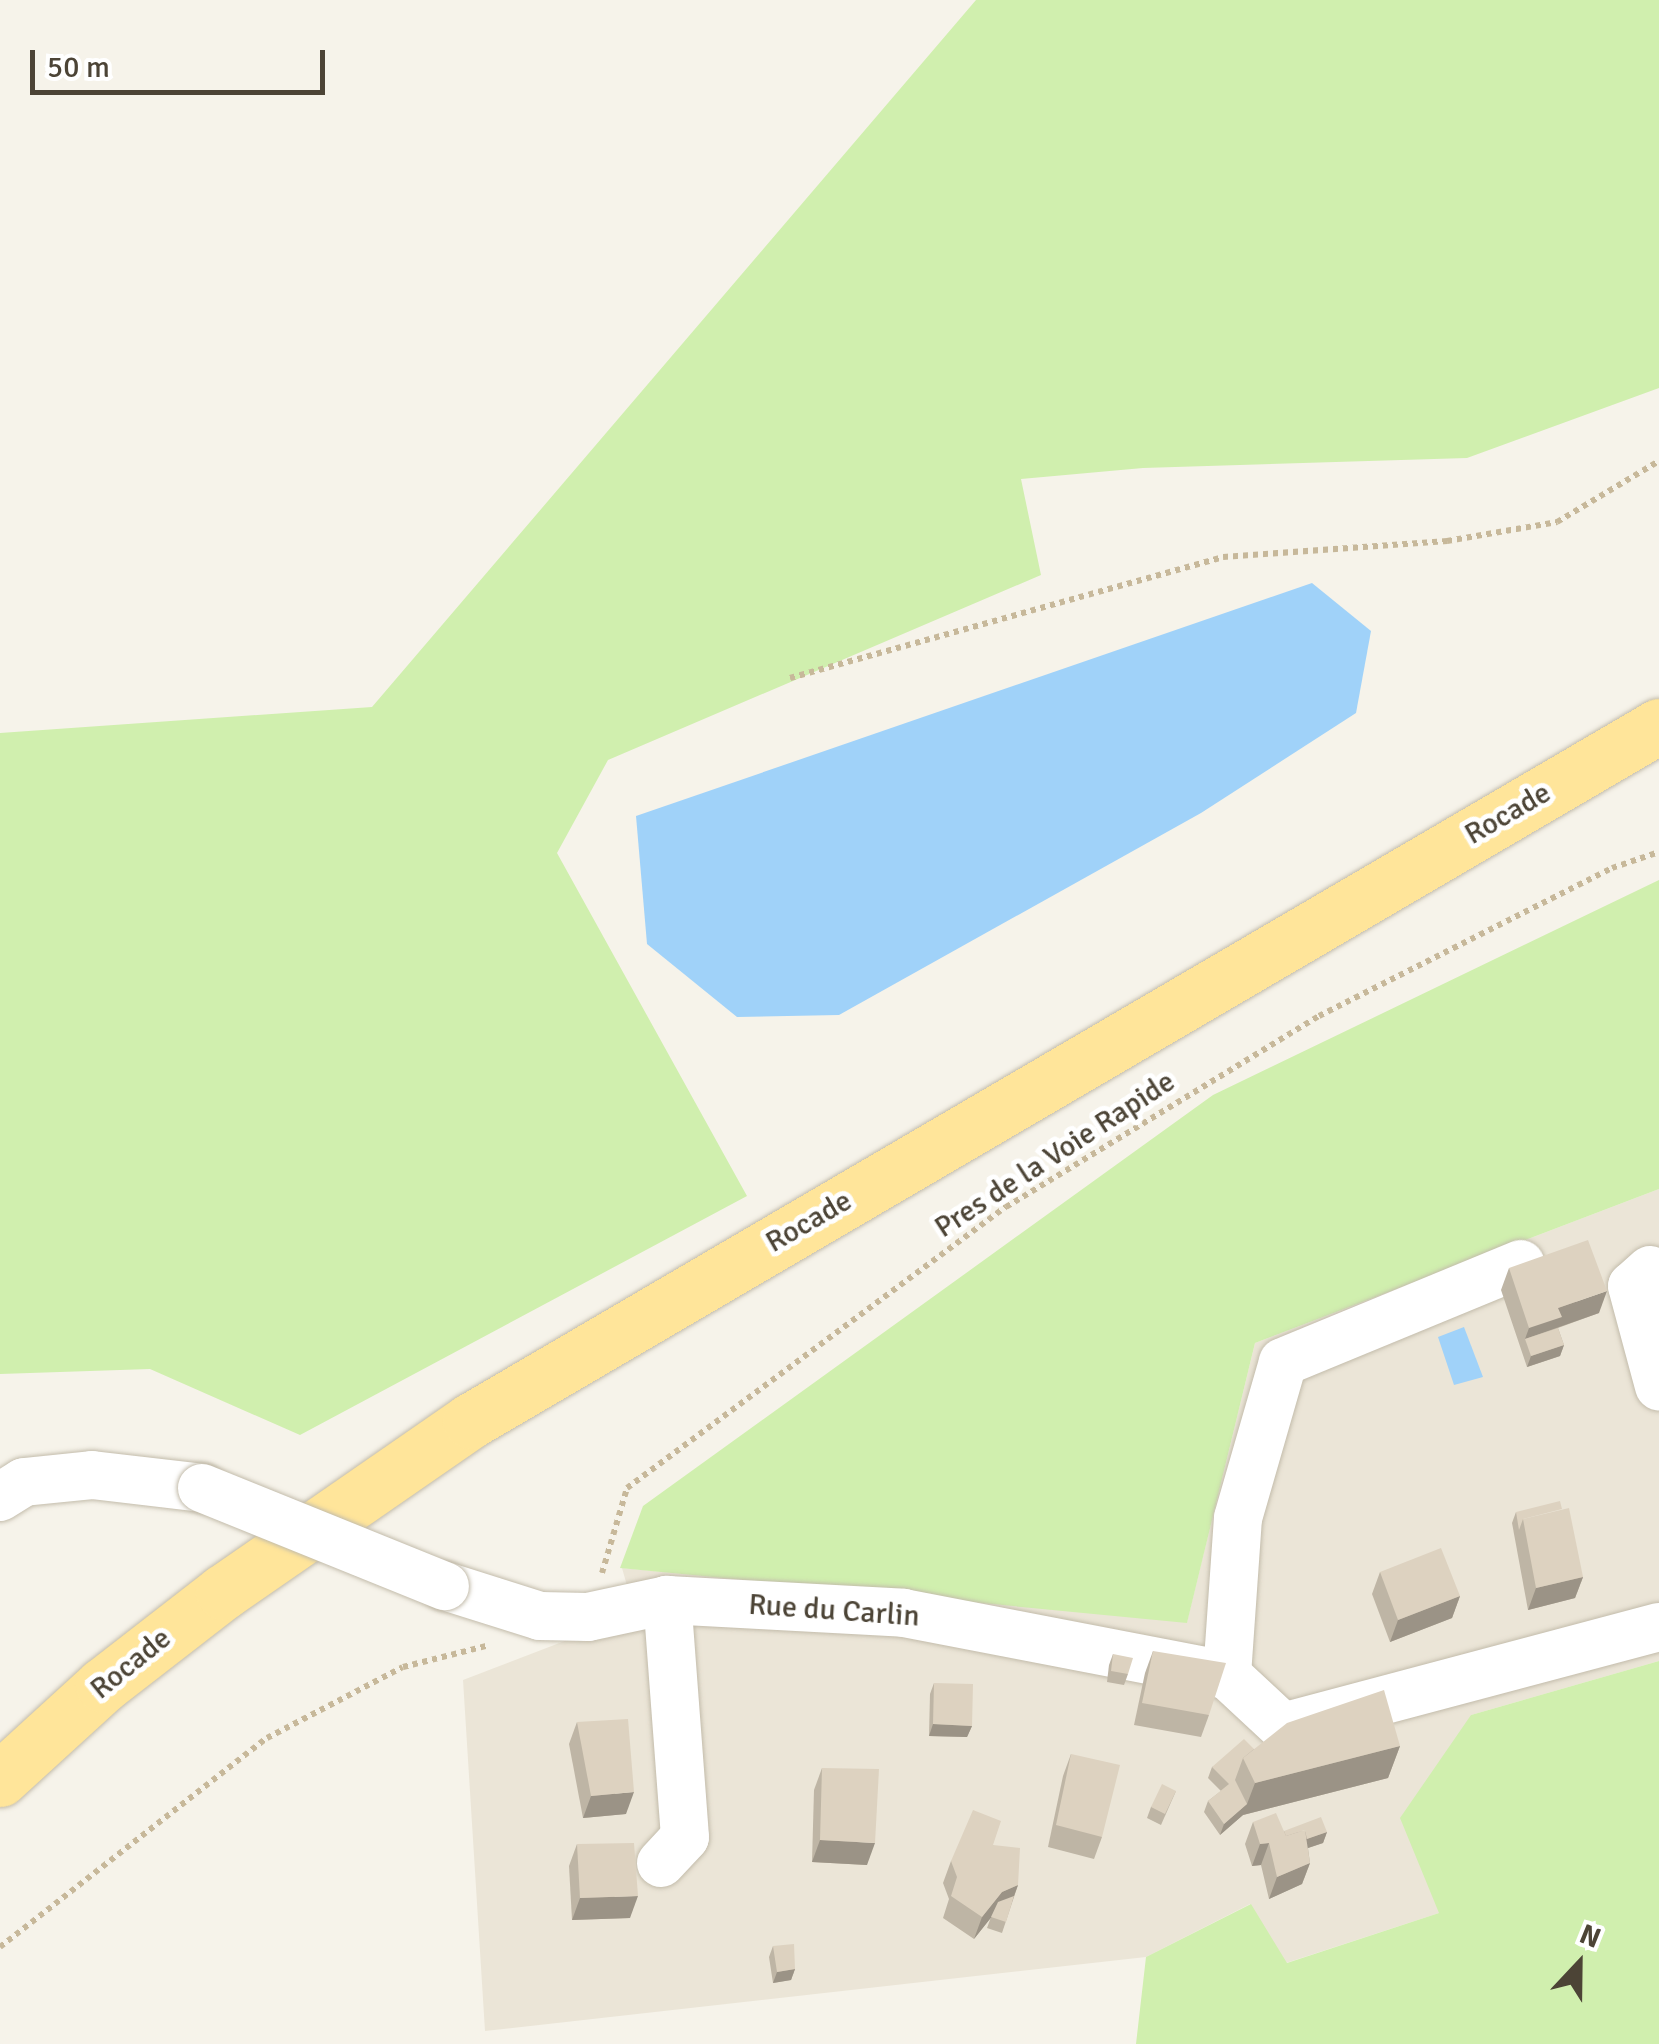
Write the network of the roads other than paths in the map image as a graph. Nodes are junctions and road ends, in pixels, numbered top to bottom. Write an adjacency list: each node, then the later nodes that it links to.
1 (1659, 726): 9 (main road, Rocade)
2 (1521, 1264): 8 (street)
3 (1650, 1270): 4 (street)
4 (1659, 1386)
5 (0, 1497): 6 (street, Rue du Carlin, bridge)
6 (667, 1600): 8 (street, Rue du Carlin); 10 (street)
7 (1659, 1627): 8 (street)
8 (1227, 1675)
9 (0, 1779)
10 (661, 1863)

